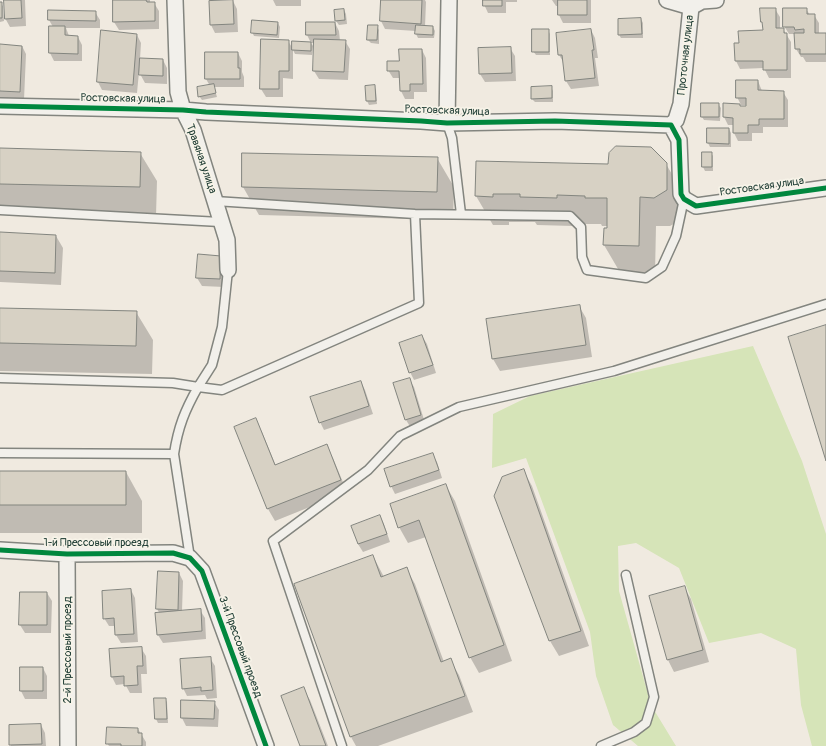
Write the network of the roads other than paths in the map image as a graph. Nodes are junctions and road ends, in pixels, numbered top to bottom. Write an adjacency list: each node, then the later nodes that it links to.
1 (175, 0): 7 (street, Травяная улица)
2 (449, 0): 8 (street)
3 (668, 0): 5 (street, Проточная улица)
4 (716, 0): 5 (street)
5 (691, 7): 9 (street, Проточная улица)
6 (0, 106): 7 (street, Ростовская улица)
7 (183, 110): 8 (street, Ростовская улица); 12 (street, Травяная улица)
8 (447, 123): 9 (street, Ростовская улица); 15 (lane)
9 (672, 125): 11 (street)
10 (826, 188): 11 (street, Ростовская улица)
11 (684, 199): 15 (lane)
12 (215, 201): 14 (lane); 16 (street, Травяная улица)
13 (0, 210): 16 (lane)
14 (415, 214): 15 (lane); 20 (lane)
15 (460, 214)
16 (220, 222): 17 (street, Травяная улица)
17 (228, 270): 20 (lane)
18 (826, 304): 29 (lane)
19 (0, 378): 20 (lane)
20 (198, 386): 22 (lane)
21 (0, 453): 22 (lane)
22 (174, 454): 25 (lane)
23 (0, 550): 24 (street, 1-й Прессовый проезд)
24 (67, 554): 25 (street, 1-й Прессовый проезд); 27 (street, 2-й Прессовый проезд)
25 (190, 558): 28 (street, 3-й Прессовый проезд)
26 (626, 575): 30 (lane)
27 (68, 746)
28 (266, 746)
29 (342, 746)
30 (601, 746)

